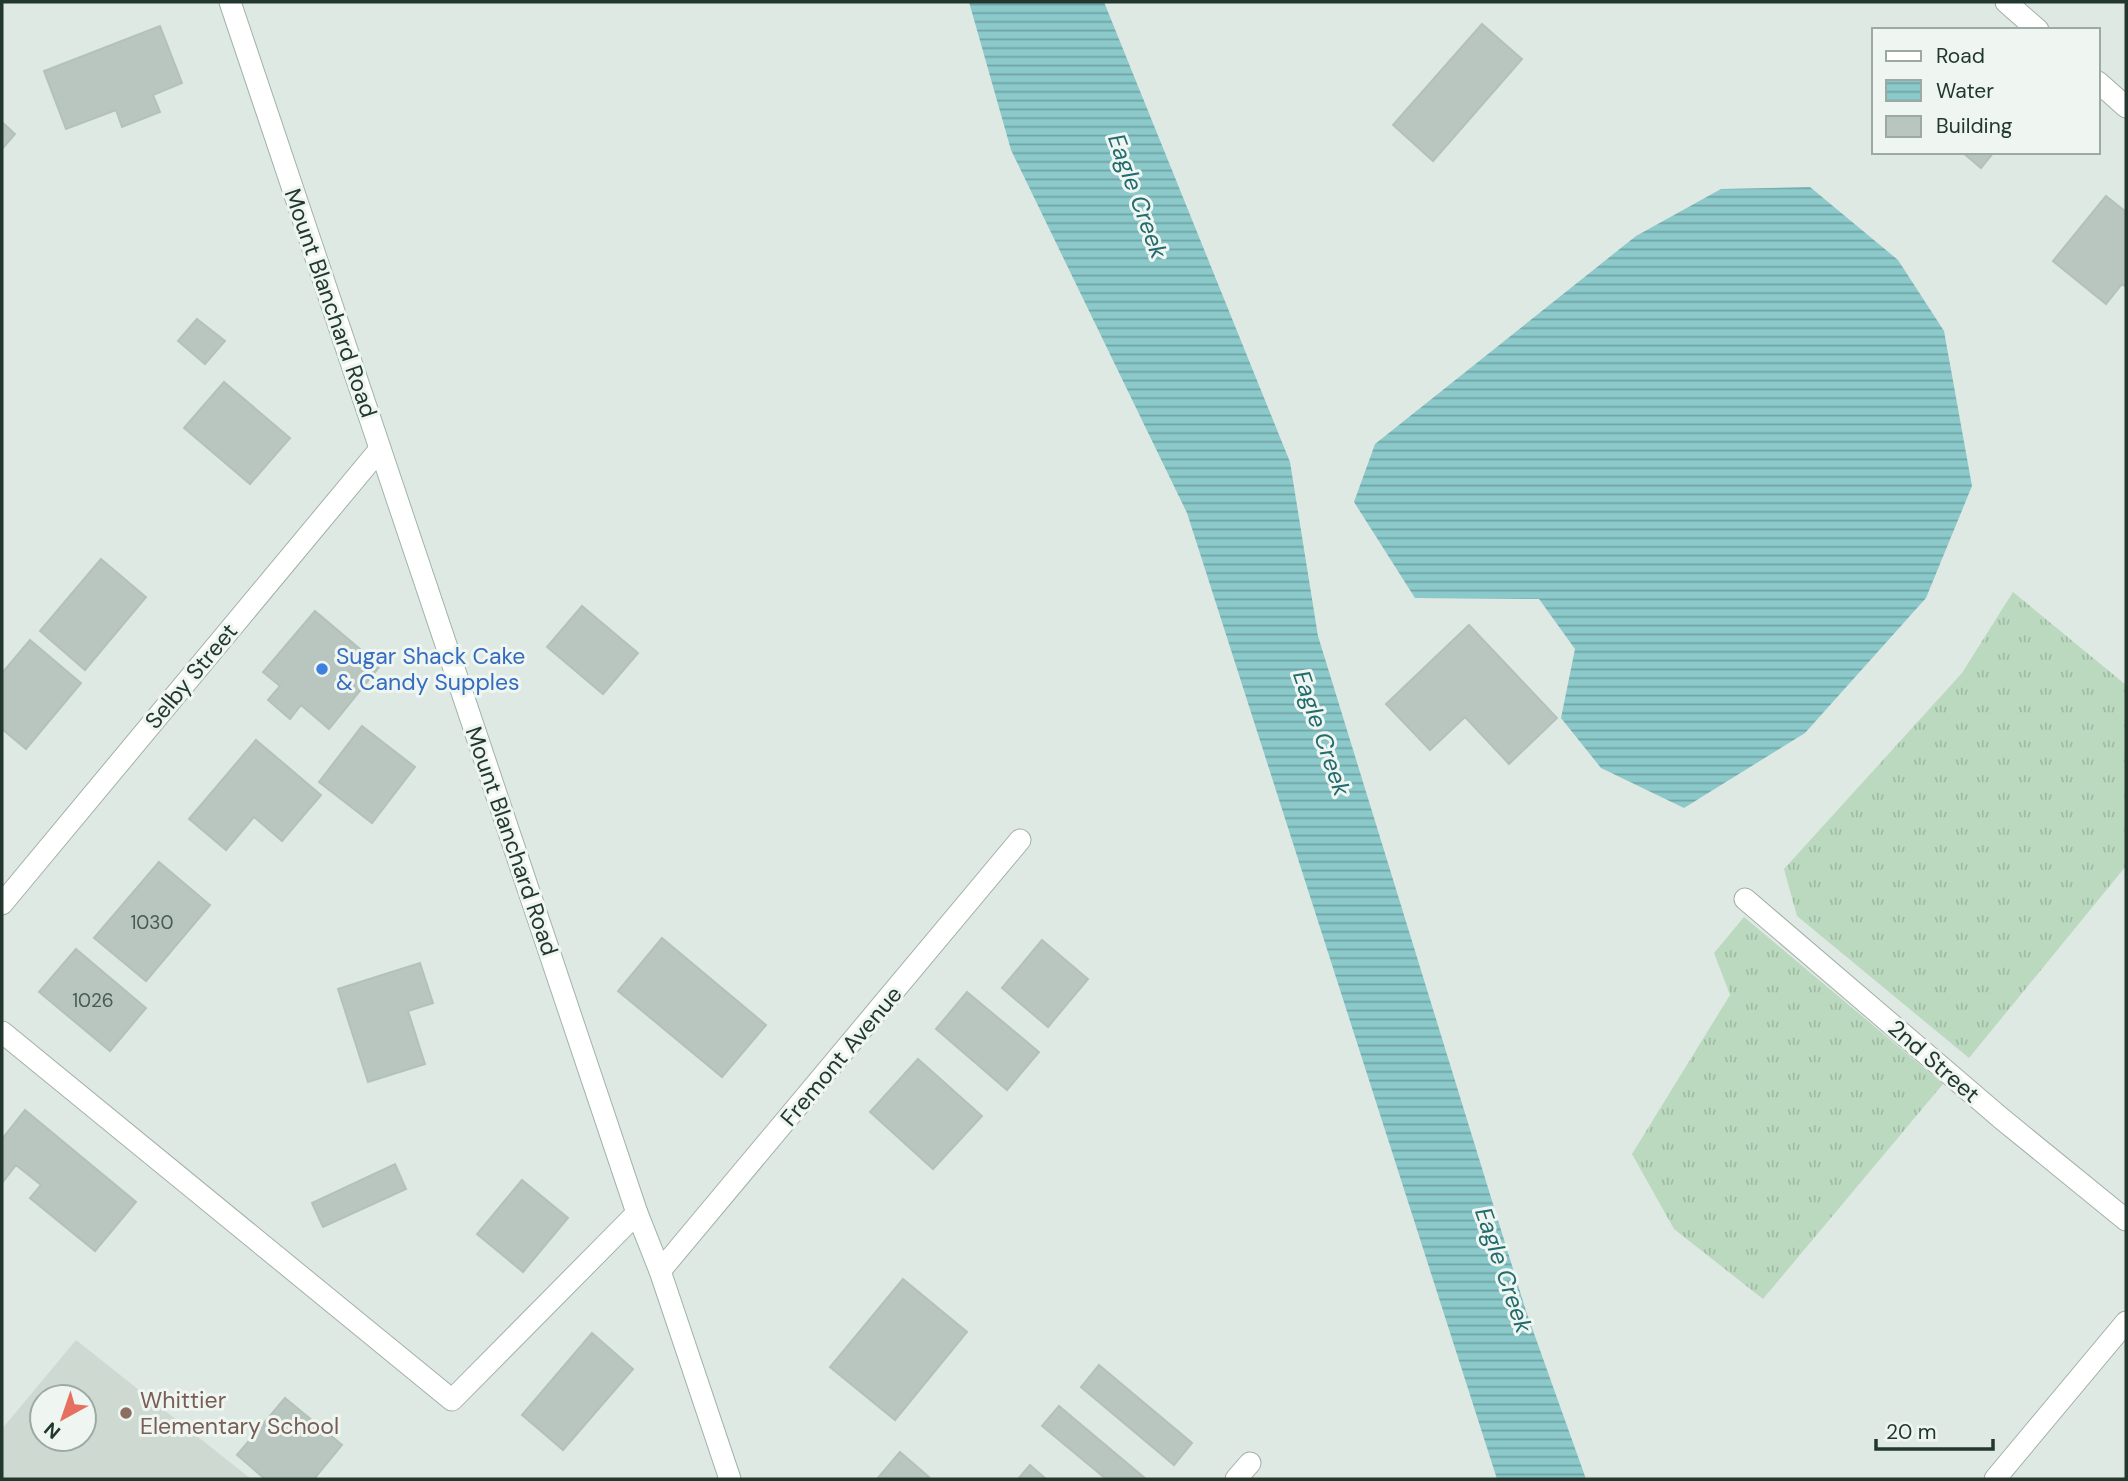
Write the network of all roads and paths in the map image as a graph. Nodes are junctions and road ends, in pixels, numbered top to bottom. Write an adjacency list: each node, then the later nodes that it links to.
1 (230, 2): 6 (street, Mount Blanchard Road)
2 (2006, 2): 3 (street)
3 (2036, 28)
4 (2100, 84): 5 (street)
5 (2126, 107)
6 (380, 449): 9 (street, Selby Street); 11 (street, Mount Blanchard Road)
7 (1020, 840): 13 (street, Fremont Avenue)
8 (1745, 899): 12 (street, 2nd Street)
9 (2, 904)
10 (2, 1032): 11 (street)
11 (637, 1213): 13 (street, Mount Blanchard Road)
12 (2126, 1220)
13 (660, 1271): 16 (street, Mount Blanchard Road)
14 (2126, 1322): 18 (street)
15 (1250, 1463): 17 (street)
16 (730, 1479)
17 (1236, 1479)
18 (1995, 1479)

